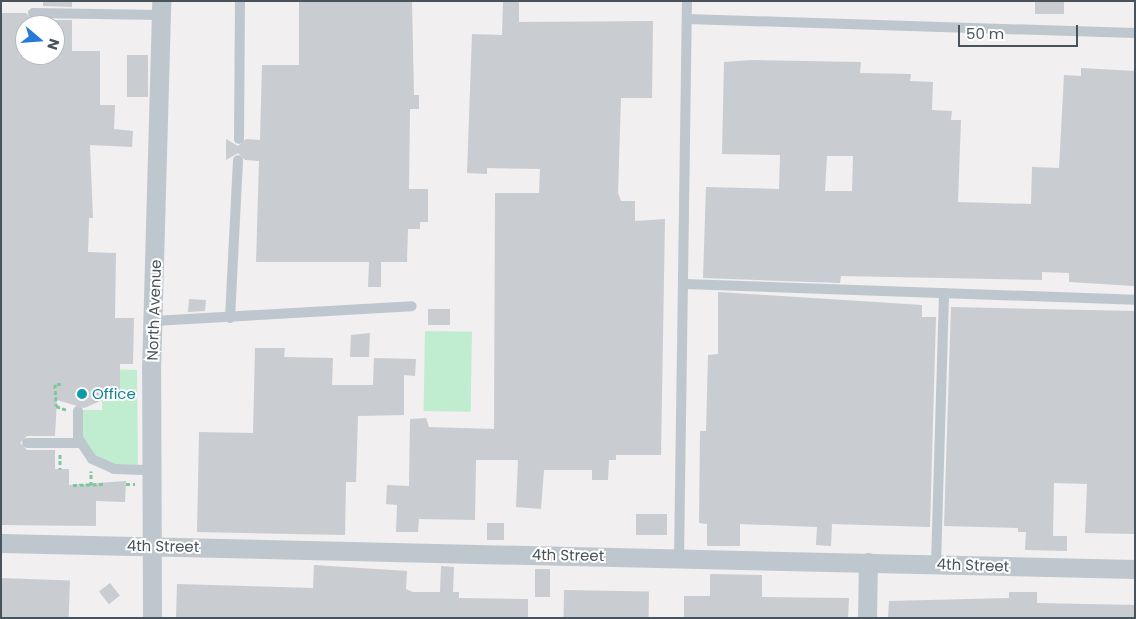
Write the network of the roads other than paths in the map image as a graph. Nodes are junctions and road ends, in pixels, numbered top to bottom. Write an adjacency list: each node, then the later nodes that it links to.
1 (240, 1): 7 (lane)
2 (687, 1): 5 (lane)
3 (161, 8): 4 (lane); 14 (street, North Avenue)
4 (33, 14)
5 (687, 19): 6 (lane); 9 (lane)
6 (1135, 33)
7 (238, 139)
8 (238, 160): 13 (lane)
9 (684, 284): 10 (lane); 21 (lane)
10 (944, 293): 11 (lane); 23 (lane)
11 (1135, 300)
12 (412, 306): 13 (lane)
13 (230, 318): 14 (lane)
14 (154, 321): 18 (street, North Avenue)
15 (78, 411): 17 (lane)
16 (27, 443): 17 (lane)
17 (80, 443): 18 (lane)
18 (152, 470): 20 (street, North Avenue)
19 (1, 543): 20 (street, 4th Street)
20 (154, 545): 21 (street, 4th Street); 25 (street, North Avenue)
21 (679, 558): 22 (street, 4th Street)
22 (868, 562): 23 (street, 4th Street); 26 (street)
23 (936, 564): 24 (street, 4th Street)
24 (1135, 569)
25 (152, 618)
26 (868, 618)

